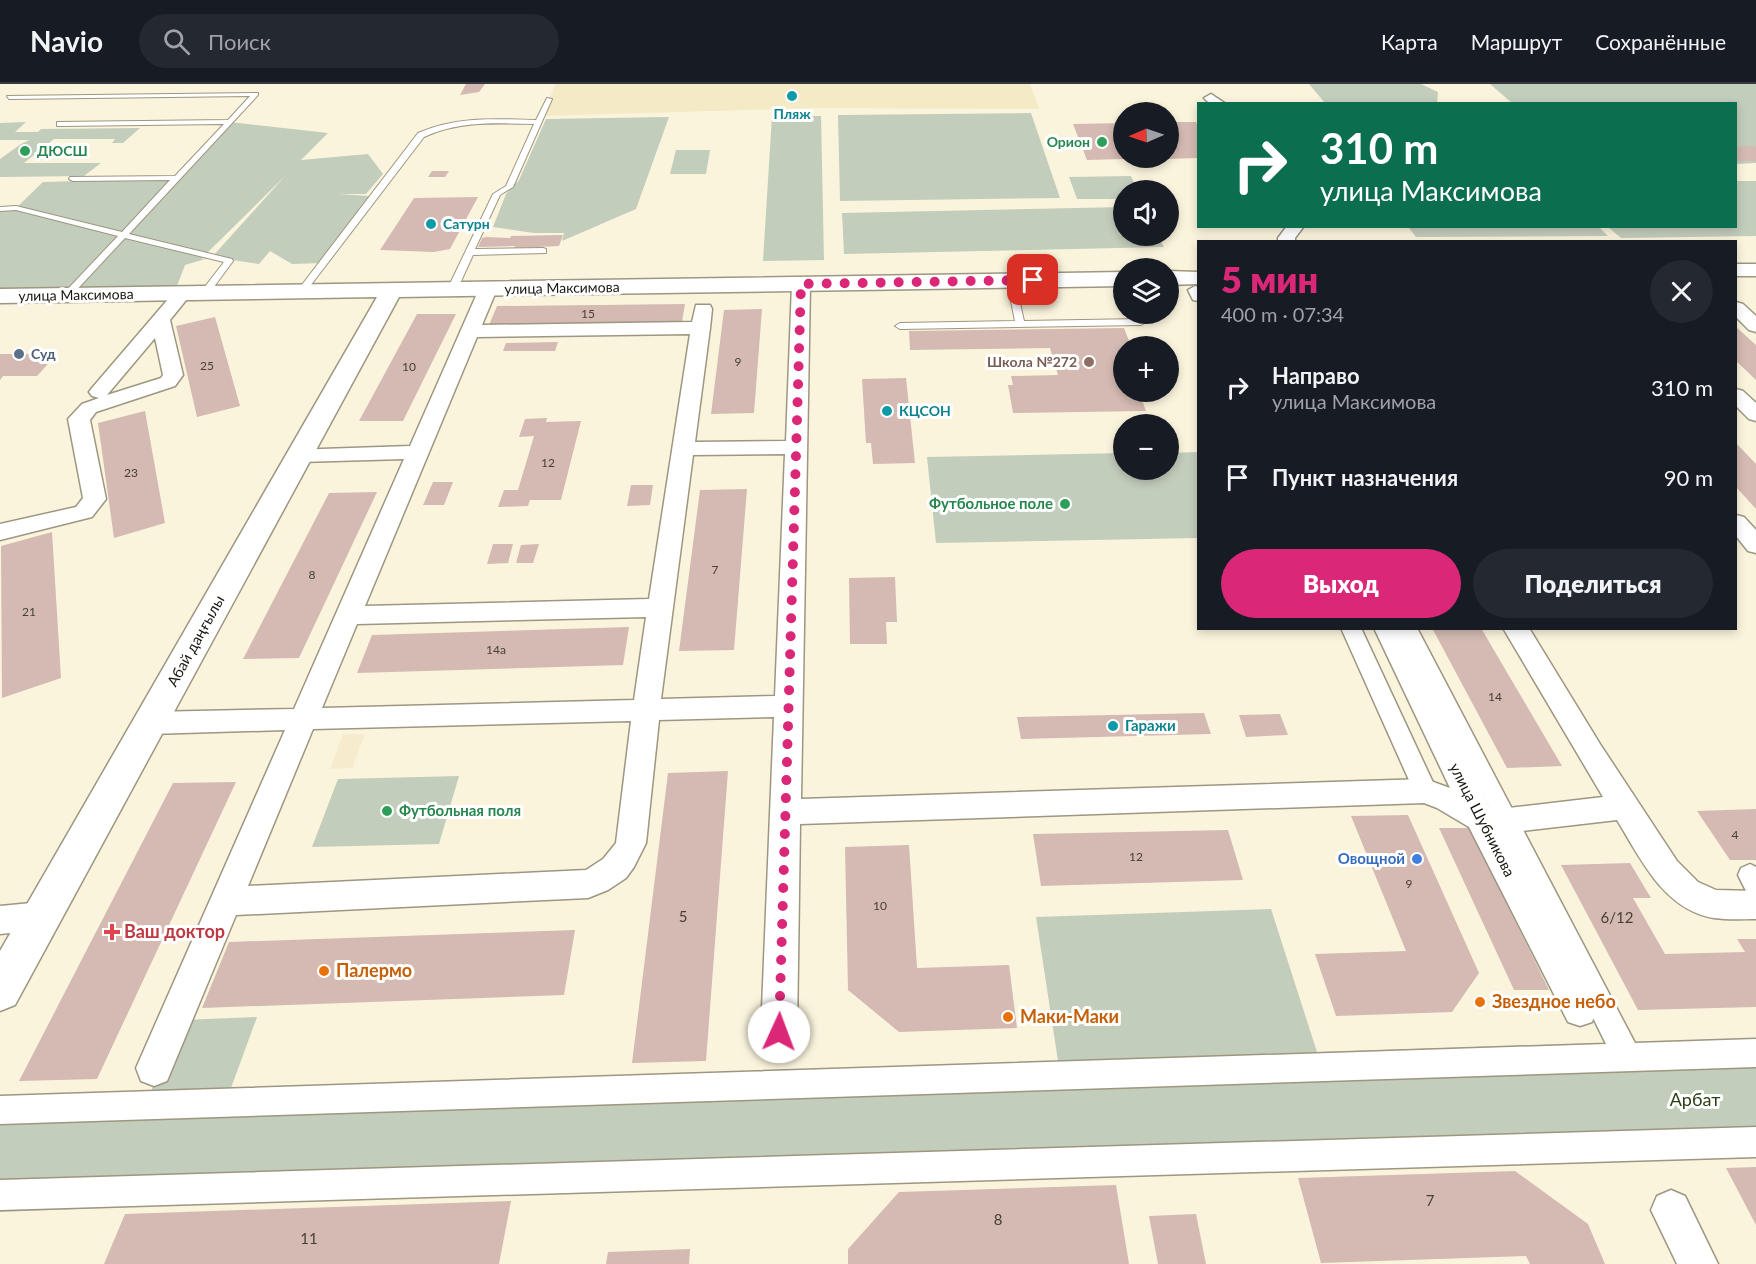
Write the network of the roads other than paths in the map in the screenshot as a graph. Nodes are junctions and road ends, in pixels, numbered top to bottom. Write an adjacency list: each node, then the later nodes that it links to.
1 (9, 97): 3 (lane)
2 (549, 99): 4 (lane)
3 (230, 122): 5 (lane); 6 (lane)
4 (540, 122): 13 (lane); 24 (lane)
5 (60, 124)
6 (177, 178): 7 (lane); 10 (lane)
7 (73, 179)
8 (0, 209): 10 (lane)
9 (1295, 228): 11 (street)
10 (122, 236): 25 (lane); 27 (lane)
11 (1286, 240)
12 (543, 251): 13 (lane)
13 (470, 252): 22 (lane)
14 (1737, 270): 15 (street)
15 (1756, 270)
16 (1113, 279): 17 (street, улица Максимова)
17 (1011, 281): 19 (street, улица Максимова); 32 (lane)
18 (1179, 282): 20 (street)
19 (801, 284): 21 (street, улица Максимова); 41 (street)
20 (1197, 288)
21 (488, 289): 22 (street, улица Максимова); 35 (street)
22 (452, 290): 23 (street, улица Максимова)
23 (391, 291): 24 (street, улица Максимова); 44 (street, Абай даңғылы)
24 (301, 292): 25 (street, улица Максимова)
25 (205, 293): 26 (street, улица Максимова)
26 (182, 294): 27 (street, улица Максимова); 30 (street)
27 (67, 295): 28 (street, улица Максимова)
28 (0, 296)
29 (1737, 309): 34 (street)
30 (161, 320): 36 (street); 46 (street)
31 (1113, 322): 32 (lane)
32 (1020, 324): 33 (lane)
33 (900, 326)
34 (1756, 326)
35 (471, 331): 42 (street); 43 (street)
36 (99, 392)
37 (1756, 394): 38 (street)
38 (1737, 395)
39 (1737, 396): 40 (street)
40 (1756, 415)
41 (796, 447): 42 (street); 56 (street)
42 (683, 449): 50 (street)
43 (418, 452): 44 (street); 51 (street)
44 (300, 455): 59 (street, Абай даңғылы)
45 (1737, 523): 47 (street)
46 (0, 532)
47 (1756, 545)
48 (1756, 556): 49 (street)
49 (1737, 557)
50 (660, 608): 51 (street); 57 (street)
51 (348, 615): 58 (street)
52 (1352, 630): 60 (street)
53 (1388, 630): 63 (street, улица Шубникова)
54 (1408, 630): 63 (street)
55 (1517, 630): 61 (street)
56 (789, 706): 57 (street); 62 (street)
57 (645, 710): 58 (street); 65 (street)
58 (304, 719): 59 (street); 65 (street)
59 (150, 723): 66 (street, Абай даңғылы)
60 (1425, 791): 62 (street); 63 (street)
61 (1626, 807): 63 (street); 64 (street)
62 (786, 812): 70 (street)
63 (1494, 819): 69 (street, улица Шубникова); 72 (street)
64 (1754, 888)
65 (225, 901): 73 (street)
66 (42, 916): 67 (street); 68 (street, Абай даңғылы)
67 (0, 920)
68 (0, 991)
69 (1580, 1010)
70 (779, 1032)
71 (1756, 1053): 72 (street)
72 (1627, 1057): 74 (street)
73 (154, 1068)
74 (0, 1110)
75 (1756, 1142): 76 (street)
76 (0, 1195)
77 (1671, 1210): 78 (street)
78 (1698, 1264)

